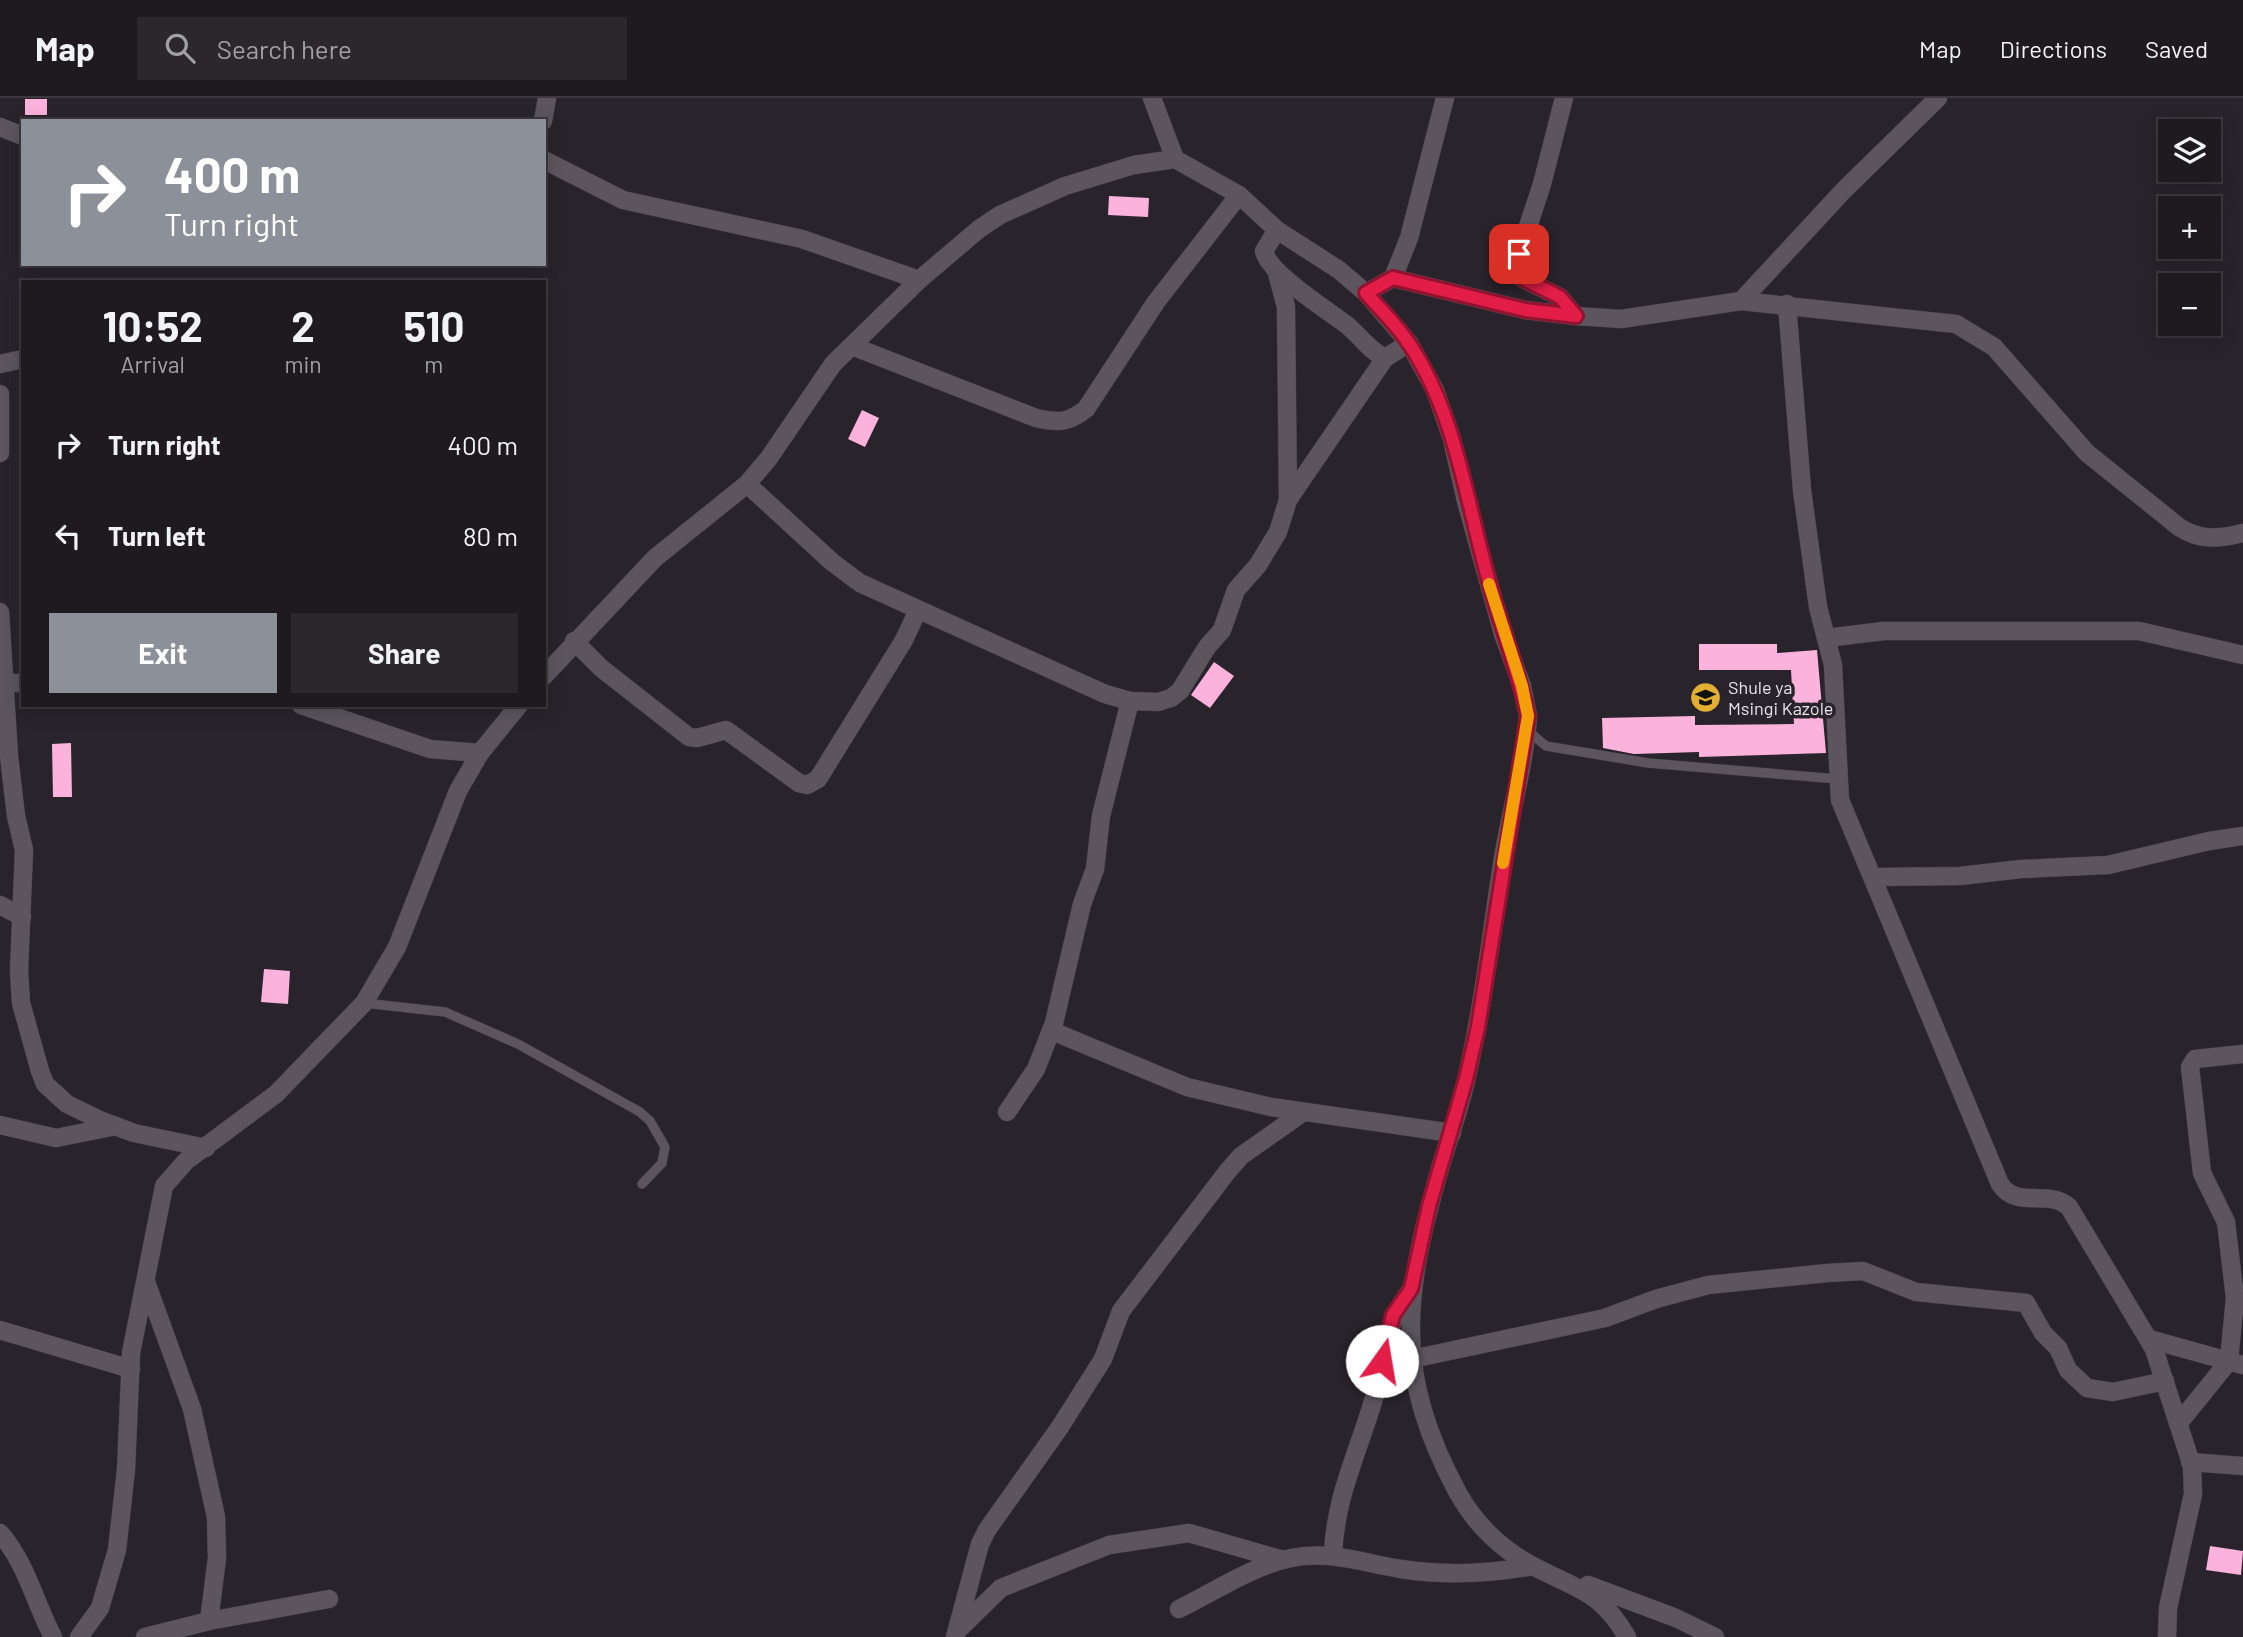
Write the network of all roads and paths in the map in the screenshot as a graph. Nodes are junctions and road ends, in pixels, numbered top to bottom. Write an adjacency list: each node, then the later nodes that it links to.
1 (547, 98): 6 (street)
2 (1152, 98): 9 (street)
3 (1445, 98): 14 (street)
4 (1564, 98): 19 (street)
5 (1938, 98): 17 (street)
6 (543, 119)
7 (0, 127): 8 (street)
8 (21, 135)
9 (1175, 159): 11 (street); 15 (street)
10 (546, 160): 15 (street)
11 (1239, 195): 12 (street); 21 (street)
12 (1277, 230): 13 (street); 16 (street)
13 (1277, 272): 22 (street); 29 (street)
14 (1393, 278): 16 (street); 19 (street)
15 (919, 280): 21 (street)
16 (1366, 293): 20 (street)
17 (1741, 301): 18 (street); 19 (street)
18 (1787, 304): 30 (street); 33 (street)
19 (1576, 316)
20 (1409, 343): 22 (street); 42 (street)
21 (852, 346): 28 (street)
22 (1385, 358): 29 (street)
23 (21, 359): 24 (street)
24 (0, 364)
25 (0, 394): 26 (street)
26 (1, 421): 27 (street)
27 (0, 453)
28 (747, 484): 31 (street); 34 (street)
29 (1288, 500): 39 (street)
30 (2243, 533)
31 (918, 610): 34 (street); 39 (street)
32 (0, 612): 37 (street)
33 (1826, 638): 35 (street); 45 (street)
34 (574, 641): 36 (street)
35 (2243, 655)
36 (546, 674)
37 (3, 683): 38 (street); 44 (street)
38 (21, 683)
39 (1130, 701): 51 (street)
40 (307, 707): 43 (street)
41 (517, 707): 43 (street)
42 (1527, 730): 45 (lane); 57 (street)
43 (480, 753): 50 (street)
44 (5, 756): 49 (street)
45 (1838, 779): 47 (street)
46 (2243, 836): 47 (street)
47 (1872, 877): 63 (street)
48 (0, 905): 49 (street)
49 (22, 917): 56 (street)
50 (364, 1003): 58 (street); 59 (lane)
51 (1052, 1031): 53 (street); 54 (street)
52 (2243, 1054): 65 (street)
53 (1007, 1112)
54 (1302, 1113): 57 (street); 80 (street)
55 (0, 1125): 56 (street)
56 (116, 1126): 58 (street)
57 (1452, 1133): 61 (street)
58 (206, 1148): 60 (street)
59 (642, 1184)
60 (145, 1279): 66 (street); 78 (street)
61 (1411, 1289): 64 (street); 72 (street)
62 (0, 1329): 66 (street)
63 (2149, 1339): 65 (street); 67 (street)
64 (1412, 1359): 67 (street); 74 (street)
65 (2236, 1363): 68 (street)
66 (131, 1369): 82 (street)
67 (2165, 1381): 68 (street)
68 (2178, 1424): 69 (street)
69 (2190, 1462): 70 (street); 86 (street)
70 (2243, 1466)
71 (0, 1532): 81 (street)
72 (1333, 1555): 73 (street); 74 (street)
73 (1283, 1560): 77 (street); 80 (street)
74 (1533, 1566): 75 (street)
75 (1574, 1583): 84 (street); 85 (street)
76 (329, 1599): 78 (street)
77 (1179, 1609)
78 (209, 1621): 79 (street)
79 (187, 1633): 83 (street)
80 (958, 1633)
81 (53, 1637)
82 (79, 1637)
83 (145, 1637)
84 (1627, 1637)
85 (1715, 1637)
86 (2167, 1637)

